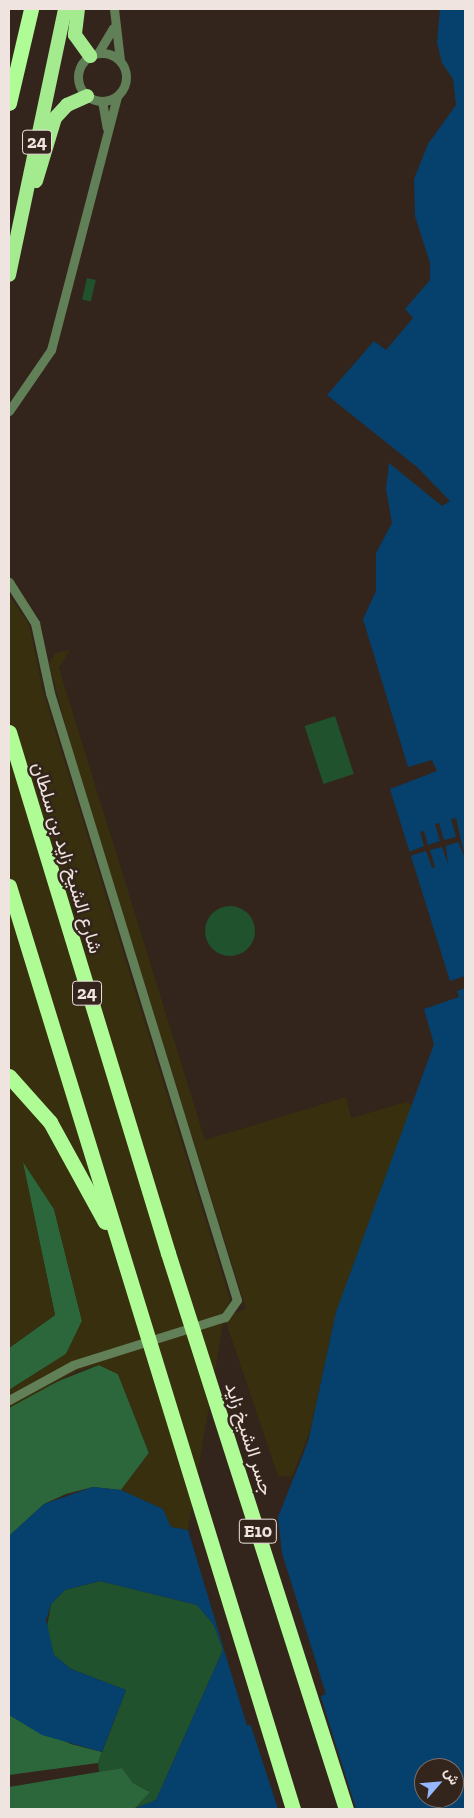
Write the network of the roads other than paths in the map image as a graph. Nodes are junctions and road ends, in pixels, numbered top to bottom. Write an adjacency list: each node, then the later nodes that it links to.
1 (31, 9): 11 (highway, 24)
2 (65, 9): 13 (highway, 24)
3 (78, 9): 6 (highway)
4 (114, 9): 5 (street)
5 (115, 23): 6 (street); 7 (street)
6 (94, 54): 7 (street); 8 (street)
7 (120, 60): 9 (street)
8 (87, 96): 10 (street); 13 (highway)
9 (117, 96): 10 (street); 12 (street)
10 (102, 102): 12 (street)
11 (9, 103)
12 (106, 143): 15 (street)
13 (23, 206): 14 (highway, 24)
14 (9, 275)
15 (9, 411)
16 (9, 582): 22 (street)
17 (9, 732): 20 (highway, شارع الشيخ زايد بن سلطان / 24)
18 (9, 886): 21 (highway, 24)
19 (9, 1076): 21 (highway)
20 (168, 1254): 24 (highway, جسر الشيخ زايد / E10)
21 (127, 1265): 23 (highway, E10)
22 (9, 1400)
23 (293, 1809)
24 (346, 1809)

